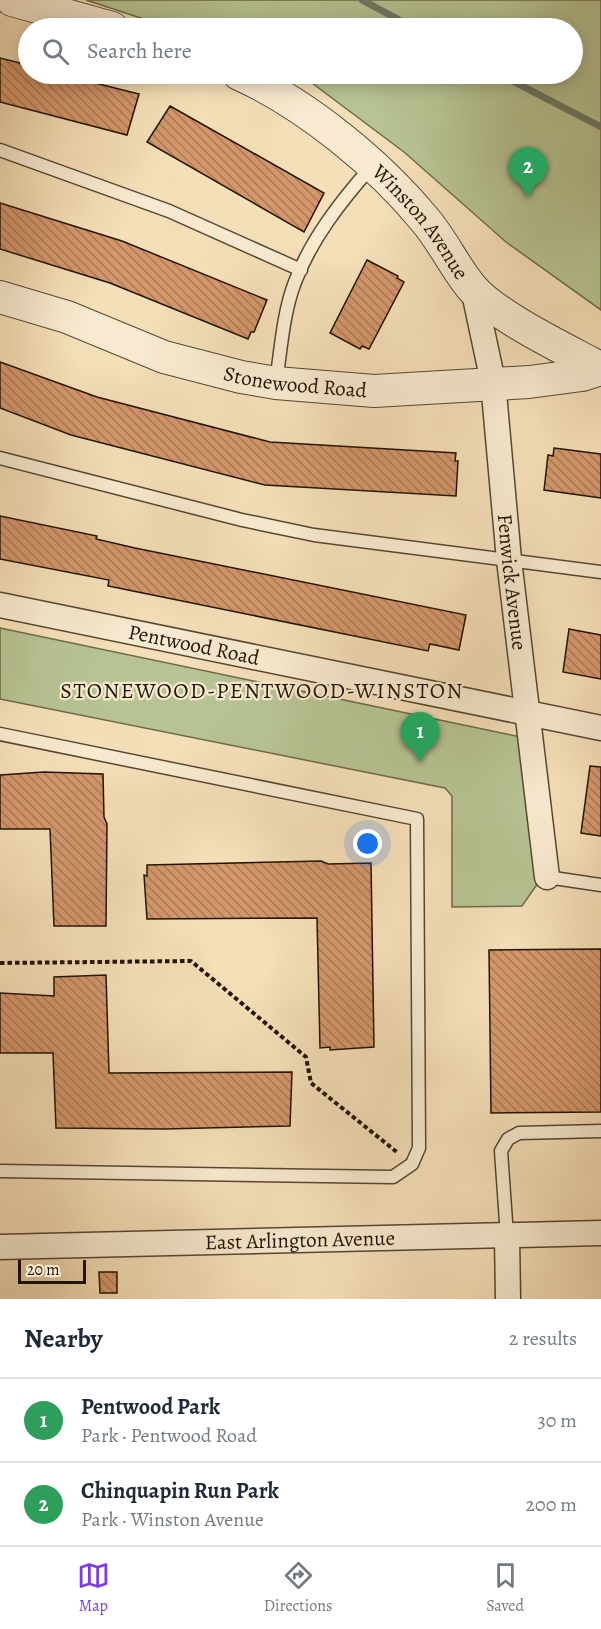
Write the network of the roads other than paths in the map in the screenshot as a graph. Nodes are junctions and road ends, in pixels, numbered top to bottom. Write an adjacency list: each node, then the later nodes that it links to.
1 (12, 0): 2 (street)
2 (76, 18)
3 (258, 84): 5 (street, Winston Avenue)
4 (0, 150): 6 (lane)
5 (372, 166): 6 (lane); 7 (street, Winston Avenue)
6 (301, 270): 11 (lane)
7 (472, 288): 9 (street, Winston Avenue); 10 (street, Fenwick Avenue)
8 (0, 297): 11 (street, Stonewood Road)
9 (601, 369): 10 (street, Stonewood Road)
10 (493, 382): 11 (street, Stonewood Road); 13 (street, Fenwick Avenue)
11 (276, 383)
12 (0, 458): 13 (lane)
13 (509, 560): 14 (lane); 16 (street, Fenwick Avenue)
14 (601, 572)
15 (0, 605): 16 (street, Pentwood Road)
16 (529, 715): 17 (street, Pentwood Road); 19 (street, Fenwick Avenue)
17 (601, 728)
18 (0, 734): 22 (lane)
19 (547, 877): 20 (lane)
20 (601, 885)
21 (601, 1131): 24 (lane)
22 (0, 1171)
23 (601, 1233): 24 (street, East Arlington Avenue)
24 (507, 1236): 25 (street, East Arlington Avenue); 26 (street)
25 (0, 1247)
26 (508, 1299)

